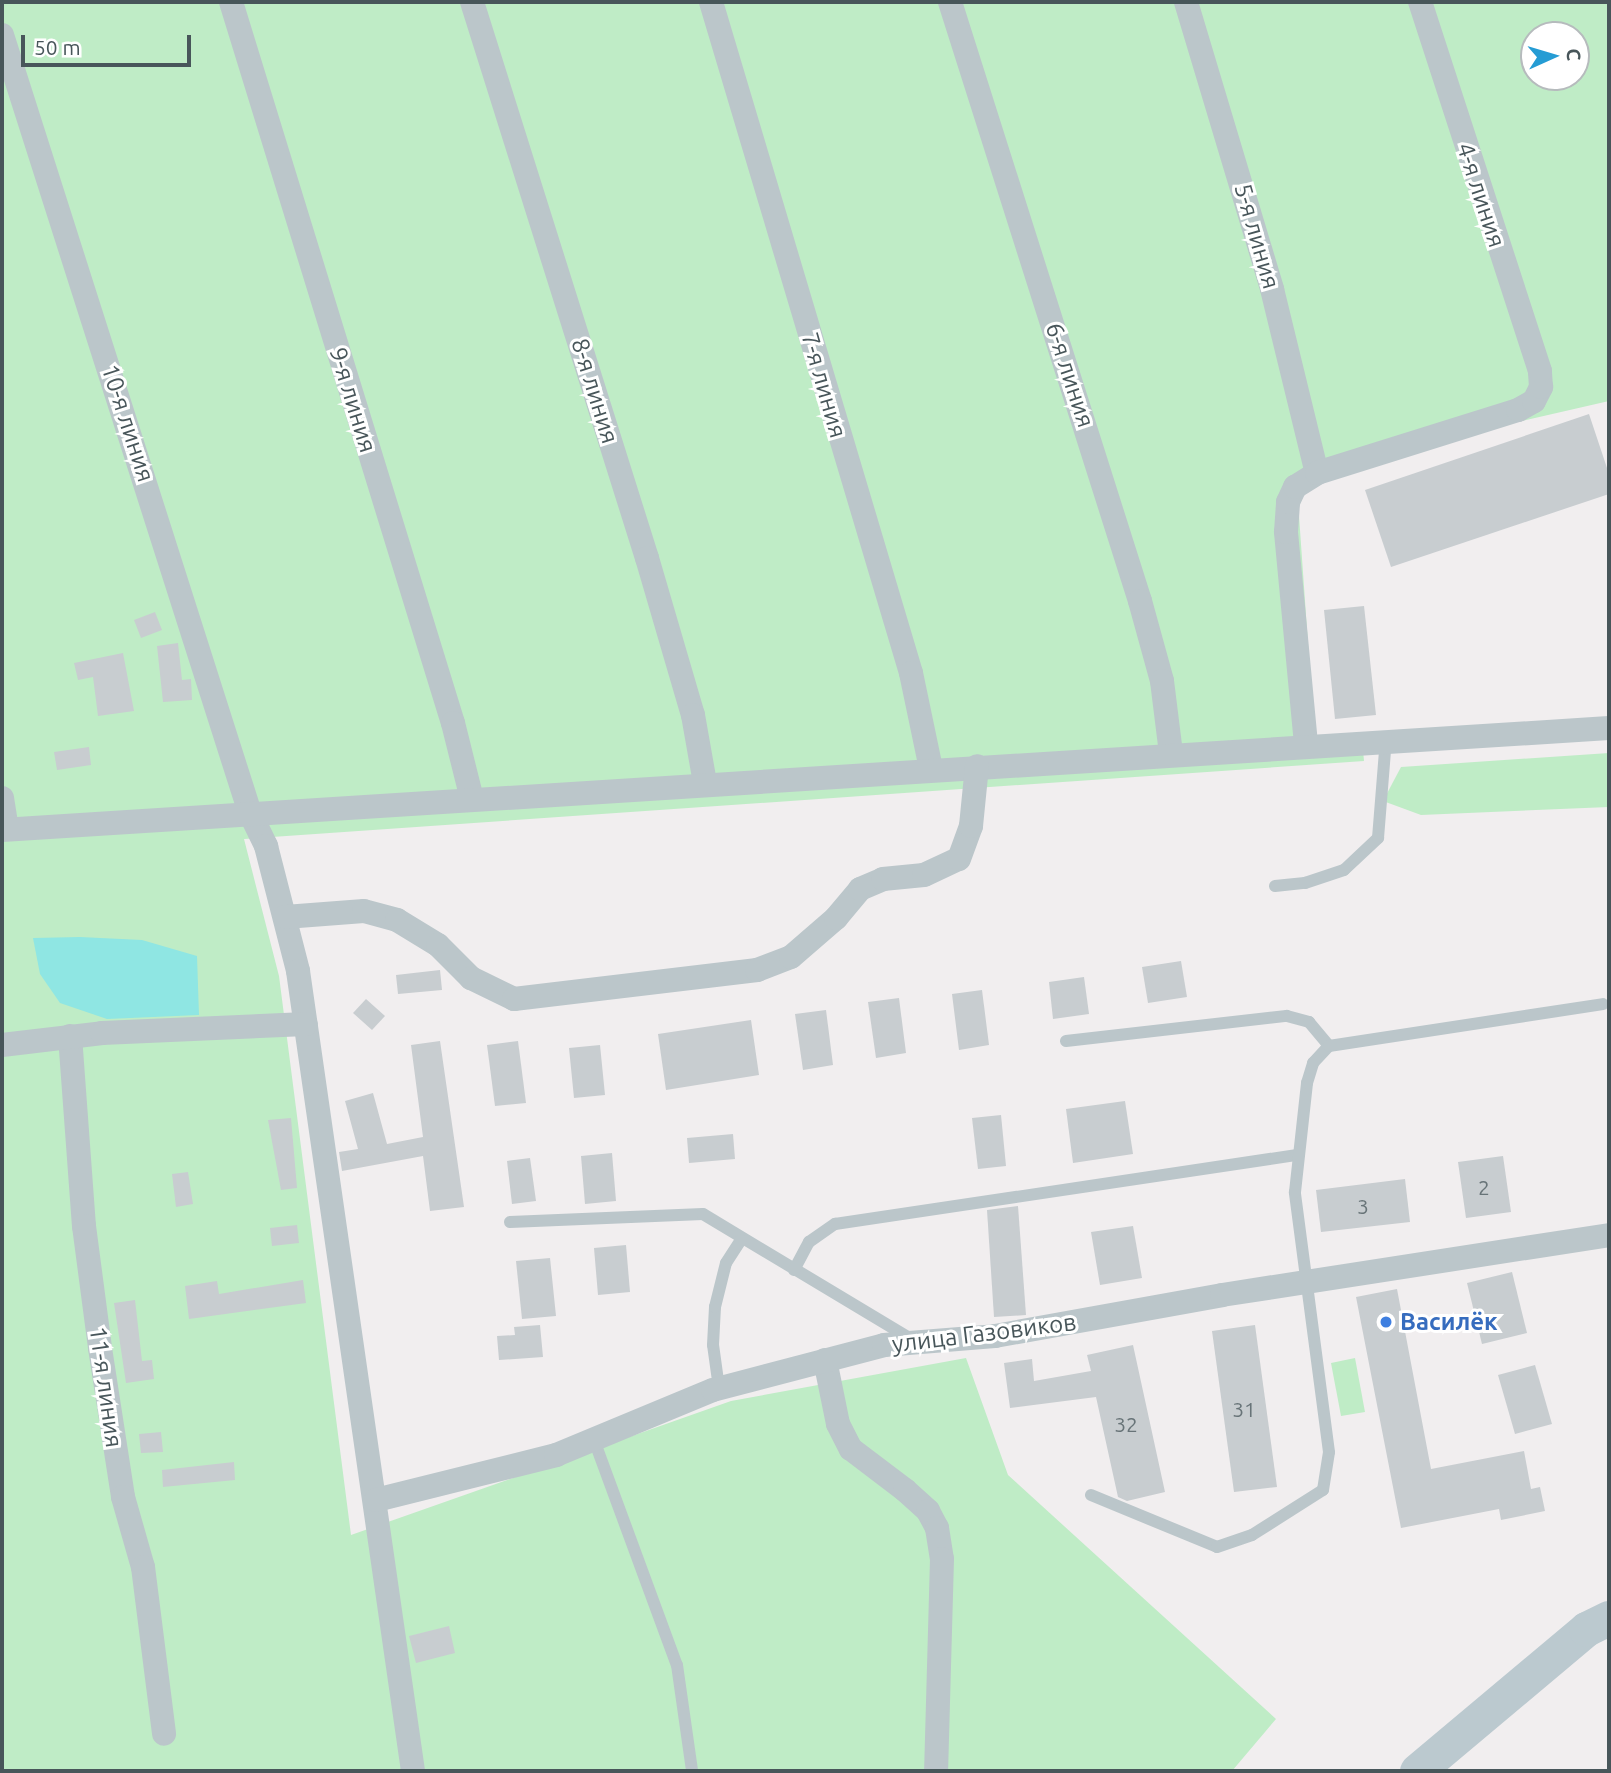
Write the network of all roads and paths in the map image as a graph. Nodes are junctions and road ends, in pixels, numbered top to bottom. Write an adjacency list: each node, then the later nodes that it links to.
1 (231, 2): 17 (street, 9-я линия)
2 (472, 2): 15 (street, 8-я линия)
3 (711, 2): 14 (street, 7-я линия)
4 (950, 2): 12 (street, 6-я линия)
5 (1186, 2): 8 (street, 5-я линия)
6 (1420, 2): 8 (street, 4-я линия)
7 (2, 35): 18 (street, 10-я линия)
8 (1317, 473): 11 (street)
9 (1609, 728): 10 (street)
10 (1386, 739): 11 (street); 20 (lane)
11 (1306, 744): 12 (street)
12 (1171, 753): 13 (street)
13 (977, 766): 14 (street); 21 (street)
14 (931, 769): 15 (street)
15 (705, 783): 17 (street)
16 (2, 798): 19 (street)
17 (472, 799): 18 (street)
18 (250, 813): 19 (street); 21 (street, 10-я линия)
19 (4, 829)
20 (1275, 886)
21 (285, 917): 23 (street, 10-я линия)
22 (1603, 1004): 27 (lane)
23 (306, 1024): 24 (street); 39 (street, 10-я линия)
24 (70, 1036): 26 (street); 41 (street, 11-я линия)
25 (1066, 1041): 27 (lane)
26 (2, 1045)
27 (1329, 1046): 28 (lane)
28 (1299, 1155): 32 (lane); 33 (lane)
29 (510, 1222): 31 (lane)
30 (1609, 1236): 33 (street, улица Газовиков)
31 (741, 1240): 32 (lane); 36 (lane)
32 (794, 1270): 34 (lane)
33 (1304, 1283): 34 (street, улица Газовиков); 38 (lane)
34 (917, 1343): 35 (street, улица Газовиков)
35 (825, 1360): 36 (street, улица Газовиков); 44 (street)
36 (719, 1388): 37 (street, улица Газовиков)
37 (594, 1440): 39 (street, улица Газовиков); 43 (lane)
38 (1091, 1495)
39 (376, 1500): 42 (street, 10-я линия)
40 (1609, 1618): 45 (street)
41 (164, 1734)
42 (413, 1771)
43 (692, 1771)
44 (936, 1771)
45 (1417, 1771)

